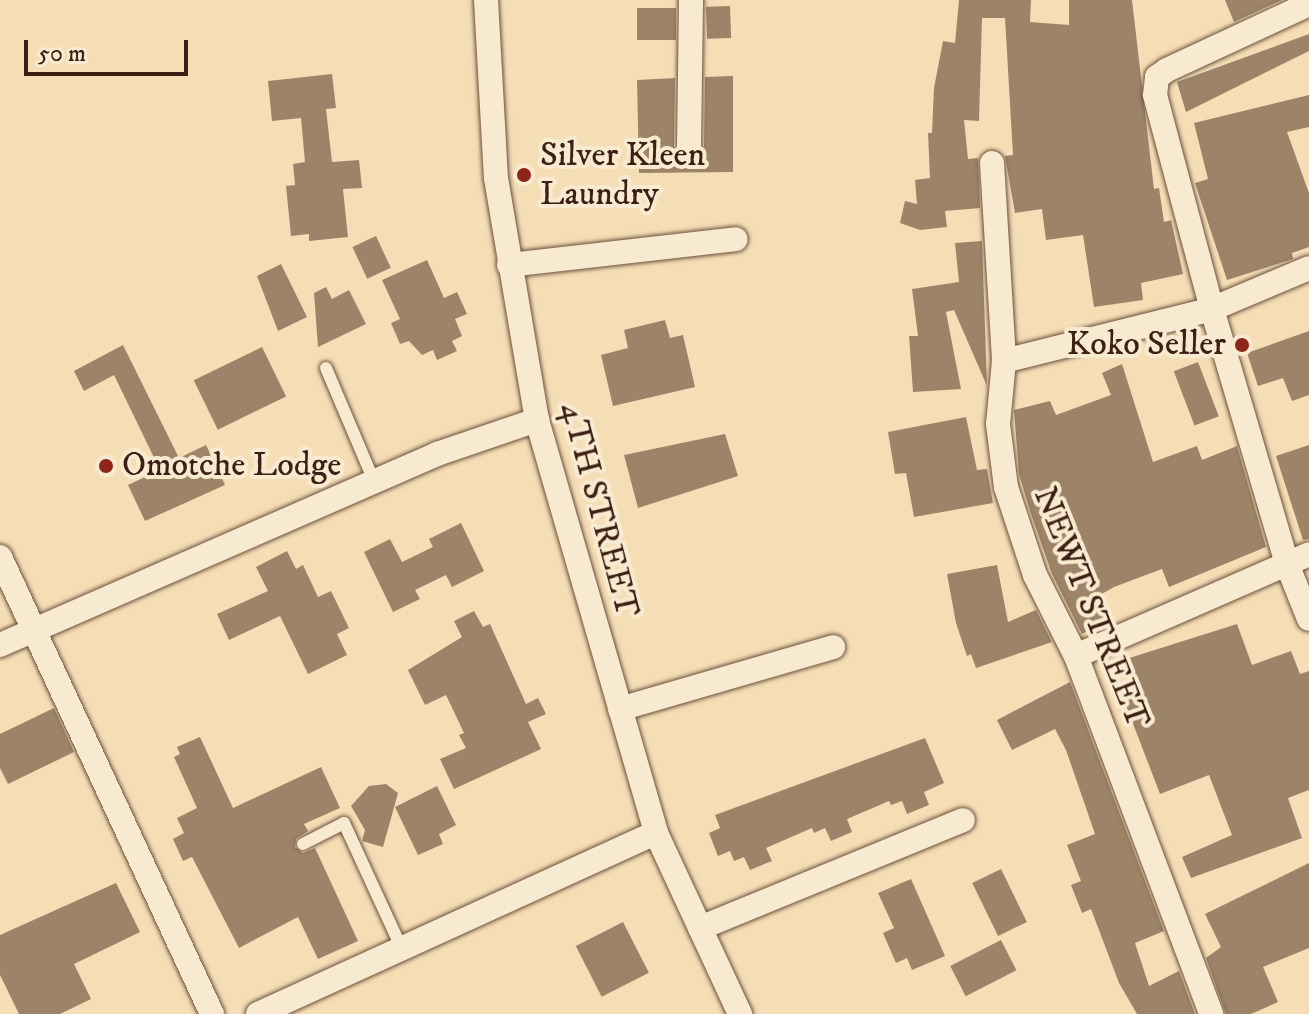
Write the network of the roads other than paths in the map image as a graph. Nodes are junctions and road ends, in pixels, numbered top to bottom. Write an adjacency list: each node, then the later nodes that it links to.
1 (486, 0): 7 (street, 4TH STREET)
2 (691, 0): 4 (street)
3 (1309, 4): 9 (street)
4 (689, 145)
5 (992, 163): 10 (street, NEWT STREET)
6 (736, 239): 7 (street)
7 (509, 265): 12 (street, 4TH STREET)
8 (1309, 268): 9 (street)
9 (1212, 309): 10 (street); 15 (street)
10 (1004, 361): 20 (street, NEWT STREET)
11 (326, 368): 13 (lane)
12 (537, 420): 13 (street); 21 (street, 4TH STREET)
13 (374, 481): 17 (street)
14 (0, 557): 17 (street)
15 (1298, 559): 16 (street); 20 (street)
16 (1309, 619)
17 (34, 629): 18 (street); 27 (street)
18 (0, 645)
19 (833, 647): 21 (street)
20 (1076, 656): 30 (street, NEWT STREET)
21 (620, 709): 23 (street, 4TH STREET)
22 (963, 820): 25 (street)
23 (656, 833): 25 (street, 4TH STREET); 26 (street)
24 (303, 844): 26 (lane)
25 (700, 928): 29 (street, 4TH STREET)
26 (402, 949): 28 (street)
27 (212, 1014)
28 (258, 1014)
29 (740, 1014)
30 (1211, 1014)

